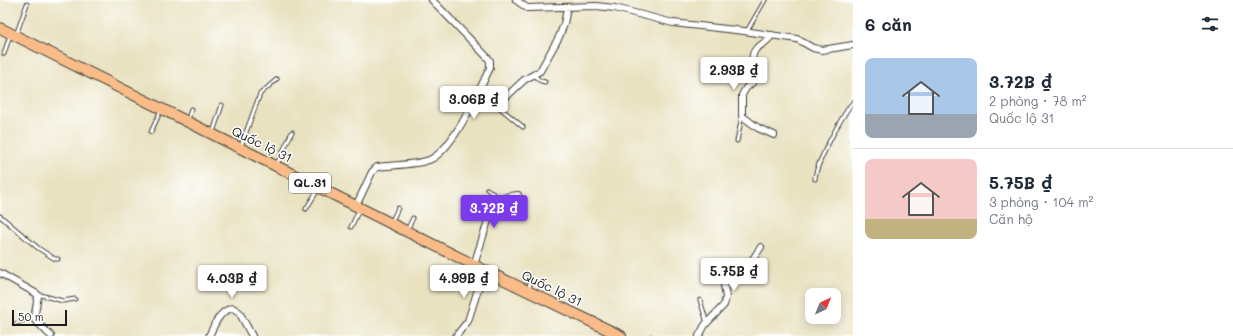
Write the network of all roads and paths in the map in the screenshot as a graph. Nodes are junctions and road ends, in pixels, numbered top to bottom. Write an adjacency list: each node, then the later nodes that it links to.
1 (432, 0): 19 (street)
2 (516, 0): 6 (street)
3 (569, 0): 6 (street)
4 (765, 0): 8 (lane)
5 (27, 4): 9 (lane)
6 (569, 7): 8 (street); 13 (street)
7 (0, 28): 9 (highway, Quốc lộ 31 / QL.31)
8 (747, 31): 10 (street)
9 (13, 34): 12 (lane); 20 (highway, Quốc lộ 31 / QL.31)
10 (772, 35): 11 (street); 22 (street)
11 (853, 45)
12 (4, 54)
13 (533, 75): 15 (lane); 16 (street)
14 (277, 79): 30 (lane)
15 (545, 82)
16 (493, 102): 19 (street); 24 (lane)
17 (853, 102): 32 (lane)
18 (222, 106): 27 (lane)
19 (470, 107): 38 (street)
20 (161, 109): 23 (highway, Quốc lộ 31 / QL.31); 25 (lane)
21 (191, 109): 23 (lane)
22 (742, 116): 28 (street); 29 (lane)
23 (187, 122): 27 (highway, Quốc lộ 31 / QL.31)
24 (523, 127)
25 (151, 132)
26 (292, 132): 31 (lane)
27 (212, 134): 30 (highway, Quốc lộ 31 / QL.31)
28 (774, 135)
29 (737, 141)
30 (240, 148): 31 (highway, Quốc lộ 31 / QL.31)
31 (276, 165): 33 (highway, Quốc lộ 31 / QL.31)
32 (815, 179)
33 (319, 188): 38 (highway, Quốc lộ 31 / QL.31); 40 (lane)
34 (487, 189): 36 (lane)
35 (518, 195): 36 (street)
36 (500, 199): 41 (street)
37 (473, 200): 41 (path)
38 (358, 207): 44 (highway, Quốc lộ 31 / QL.31); 45 (lane)
39 (398, 208): 44 (lane)
40 (306, 209)
41 (491, 210): 49 (street)
42 (0, 216): 48 (lane)
43 (413, 218): 46 (lane)
44 (391, 222): 46 (highway, Quốc lộ 31 / QL.31)
45 (351, 227)
46 (407, 231): 49 (highway, Quốc lộ 31 / QL.31)
47 (762, 247): 57 (street)
48 (58, 259)
49 (479, 267): 52 (highway, Quốc lộ 31 / QL.31); 62 (street)
50 (0, 273): 53 (street)
51 (530, 276): 52 (lane)
52 (530, 292): 63 (highway, Quốc lộ 31 / QL.31)
53 (37, 294): 54 (lane); 56 (street)
54 (75, 299)
55 (700, 300): 57 (lane)
56 (34, 317): 58 (lane); 59 (street)
57 (707, 323): 64 (street)
58 (15, 324)
59 (51, 336)
60 (209, 336): 61 (street)
61 (252, 336)
62 (456, 336)
63 (621, 336)
64 (699, 336)

